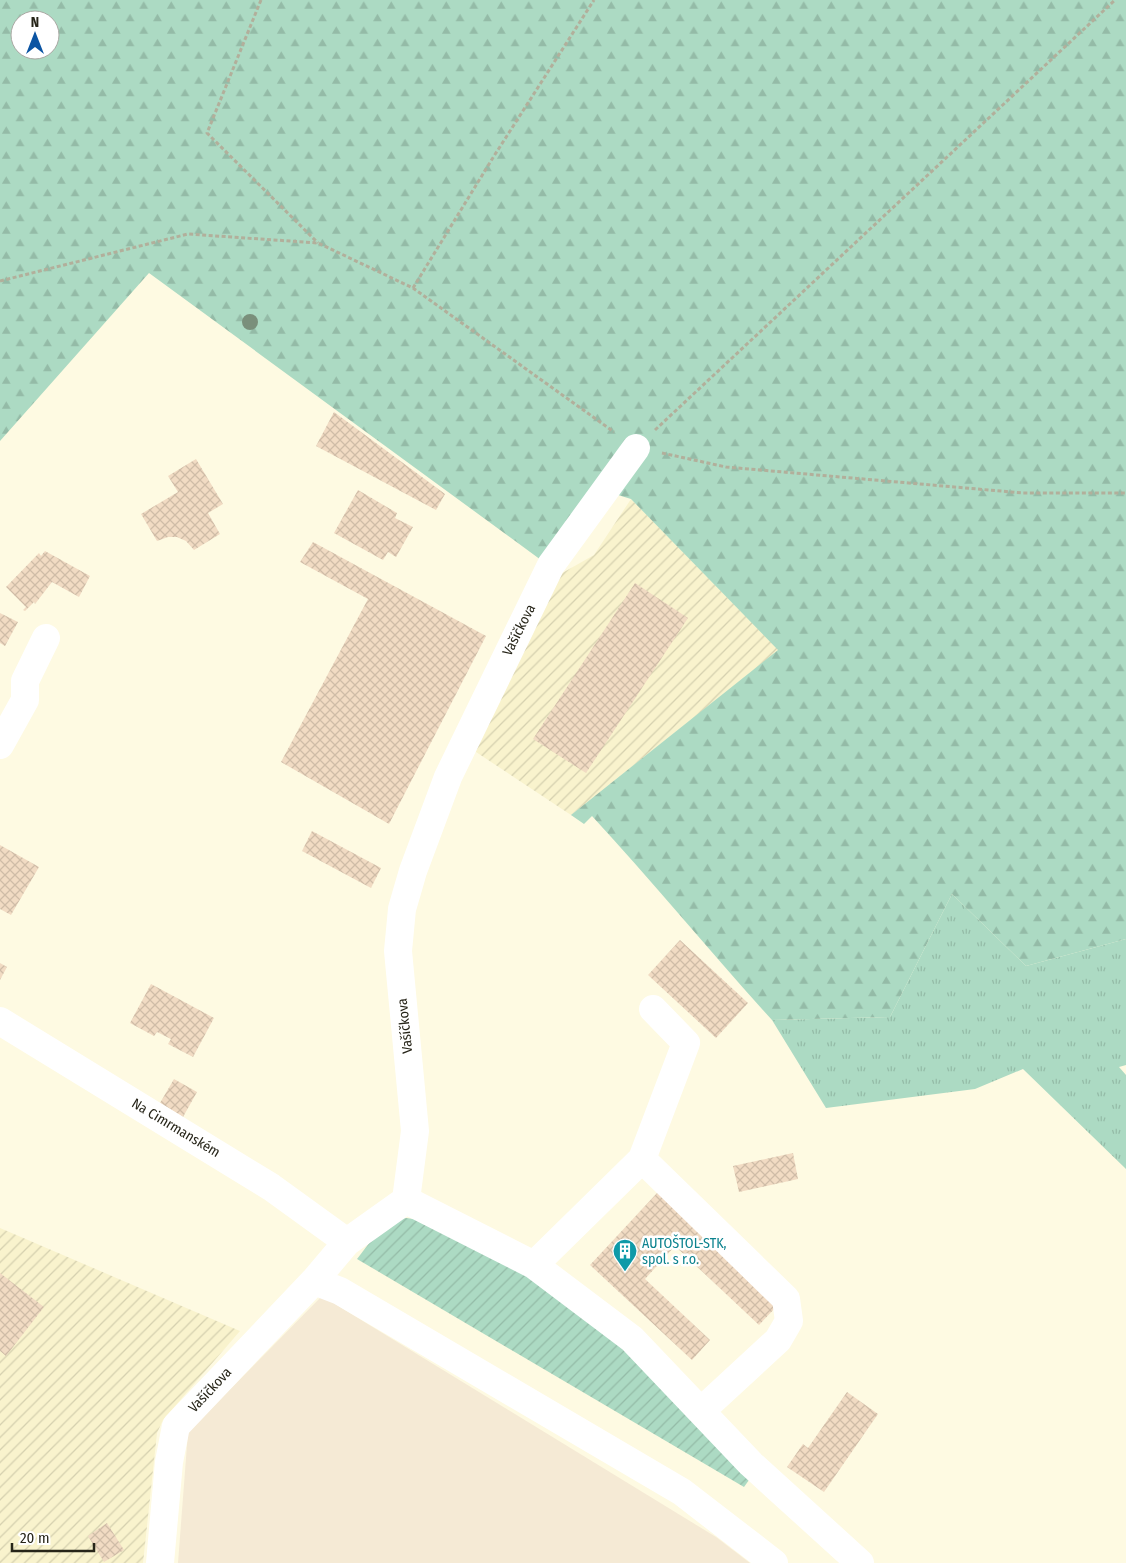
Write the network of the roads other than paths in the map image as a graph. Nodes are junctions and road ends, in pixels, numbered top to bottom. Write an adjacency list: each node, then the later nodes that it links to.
1 (636, 448): 7 (street, Vašíčkova)
2 (46, 638): 3 (street)
3 (0, 744)
4 (653, 1009): 6 (street)
5 (0, 1020): 8 (street, Na Cimrmanském)
6 (642, 1159): 9 (street); 11 (street)
7 (406, 1200): 8 (street, Vašíčkova); 9 (street)
8 (347, 1242): 10 (street, Vašíčkova)
9 (534, 1265): 11 (street)
10 (314, 1281): 12 (street, Vašíčkova); 13 (street)
11 (701, 1411): 14 (street)
12 (160, 1563)
13 (774, 1563)
14 (860, 1563)

